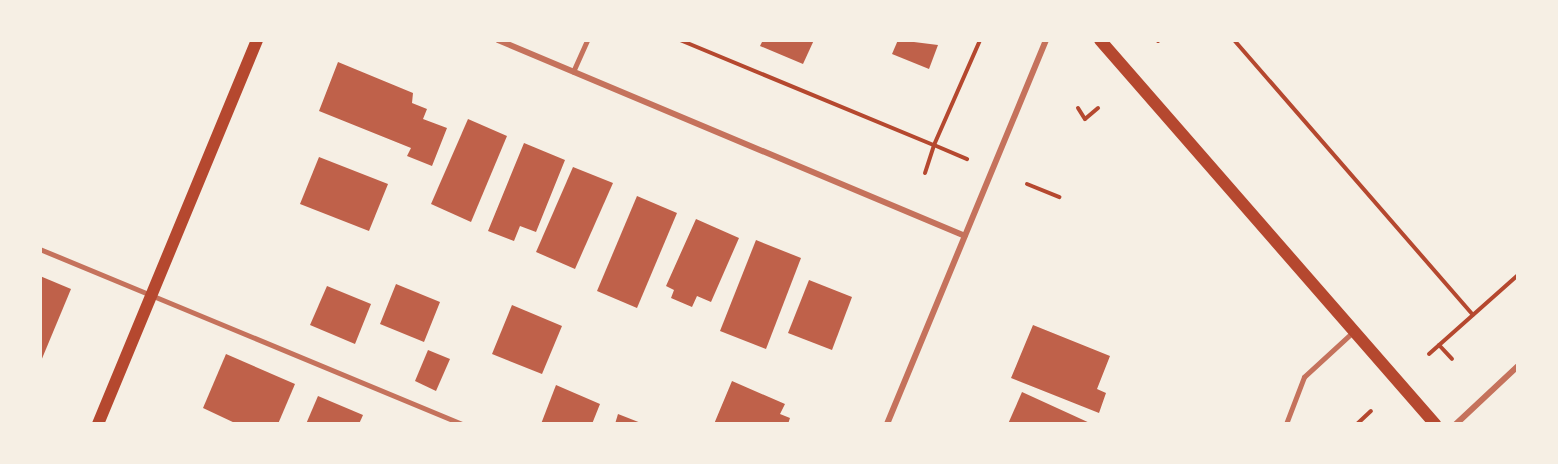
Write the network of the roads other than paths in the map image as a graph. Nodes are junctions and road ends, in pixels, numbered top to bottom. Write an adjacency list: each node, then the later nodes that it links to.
1 (257, 40): 9 (main road)
2 (498, 40): 6 (street)
3 (587, 40): 6 (lane)
4 (1046, 40): 7 (street)
5 (1100, 40): 10 (main road)
6 (573, 72): 7 (street)
7 (965, 236): 14 (street)
8 (40, 249): 9 (lane)
9 (151, 295): 12 (main road); 13 (lane)
10 (1354, 331): 15 (lane); 16 (main road)
11 (1518, 366): 17 (street)
12 (98, 423)
13 (463, 423)
14 (887, 423)
15 (1286, 423)
16 (1435, 423)
17 (1456, 423)

